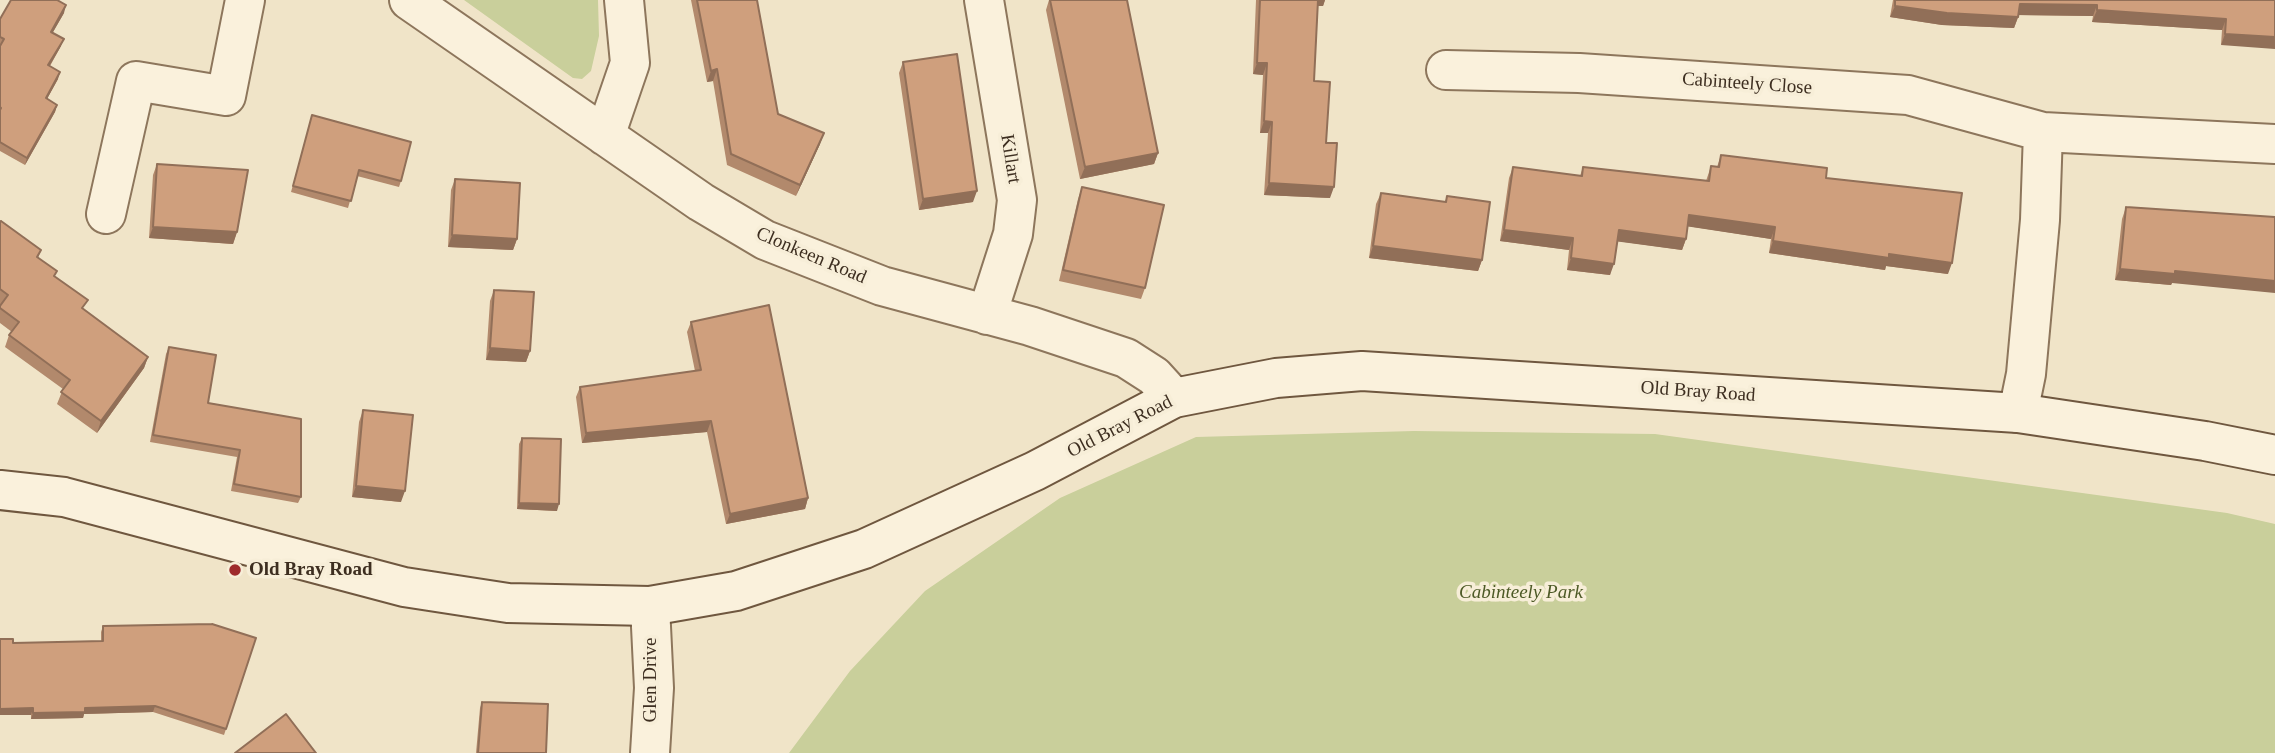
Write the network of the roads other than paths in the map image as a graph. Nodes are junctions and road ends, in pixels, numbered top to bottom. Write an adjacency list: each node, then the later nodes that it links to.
1 (246, 0): 9 (street)
2 (409, 0): 7 (street, Clonkeen Road)
3 (624, 0): 7 (street)
4 (984, 0): 10 (street, Killart)
5 (1446, 70): 6 (street, Cabinteely Close)
6 (2043, 132): 8 (street, Cabinteely Close); 12 (street)
7 (605, 136): 10 (street, Clonkeen Road)
8 (2275, 144)
9 (106, 214)
10 (987, 315): 11 (street, Clonkeen Road)
11 (1174, 398): 12 (street, Old Bray Road); 15 (street, Old Bray Road)
12 (2018, 413): 13 (street, Old Bray Road)
13 (2275, 455)
14 (0, 490): 15 (street, Old Bray Road)
15 (650, 606): 16 (street, Glen Drive)
16 (650, 753)

